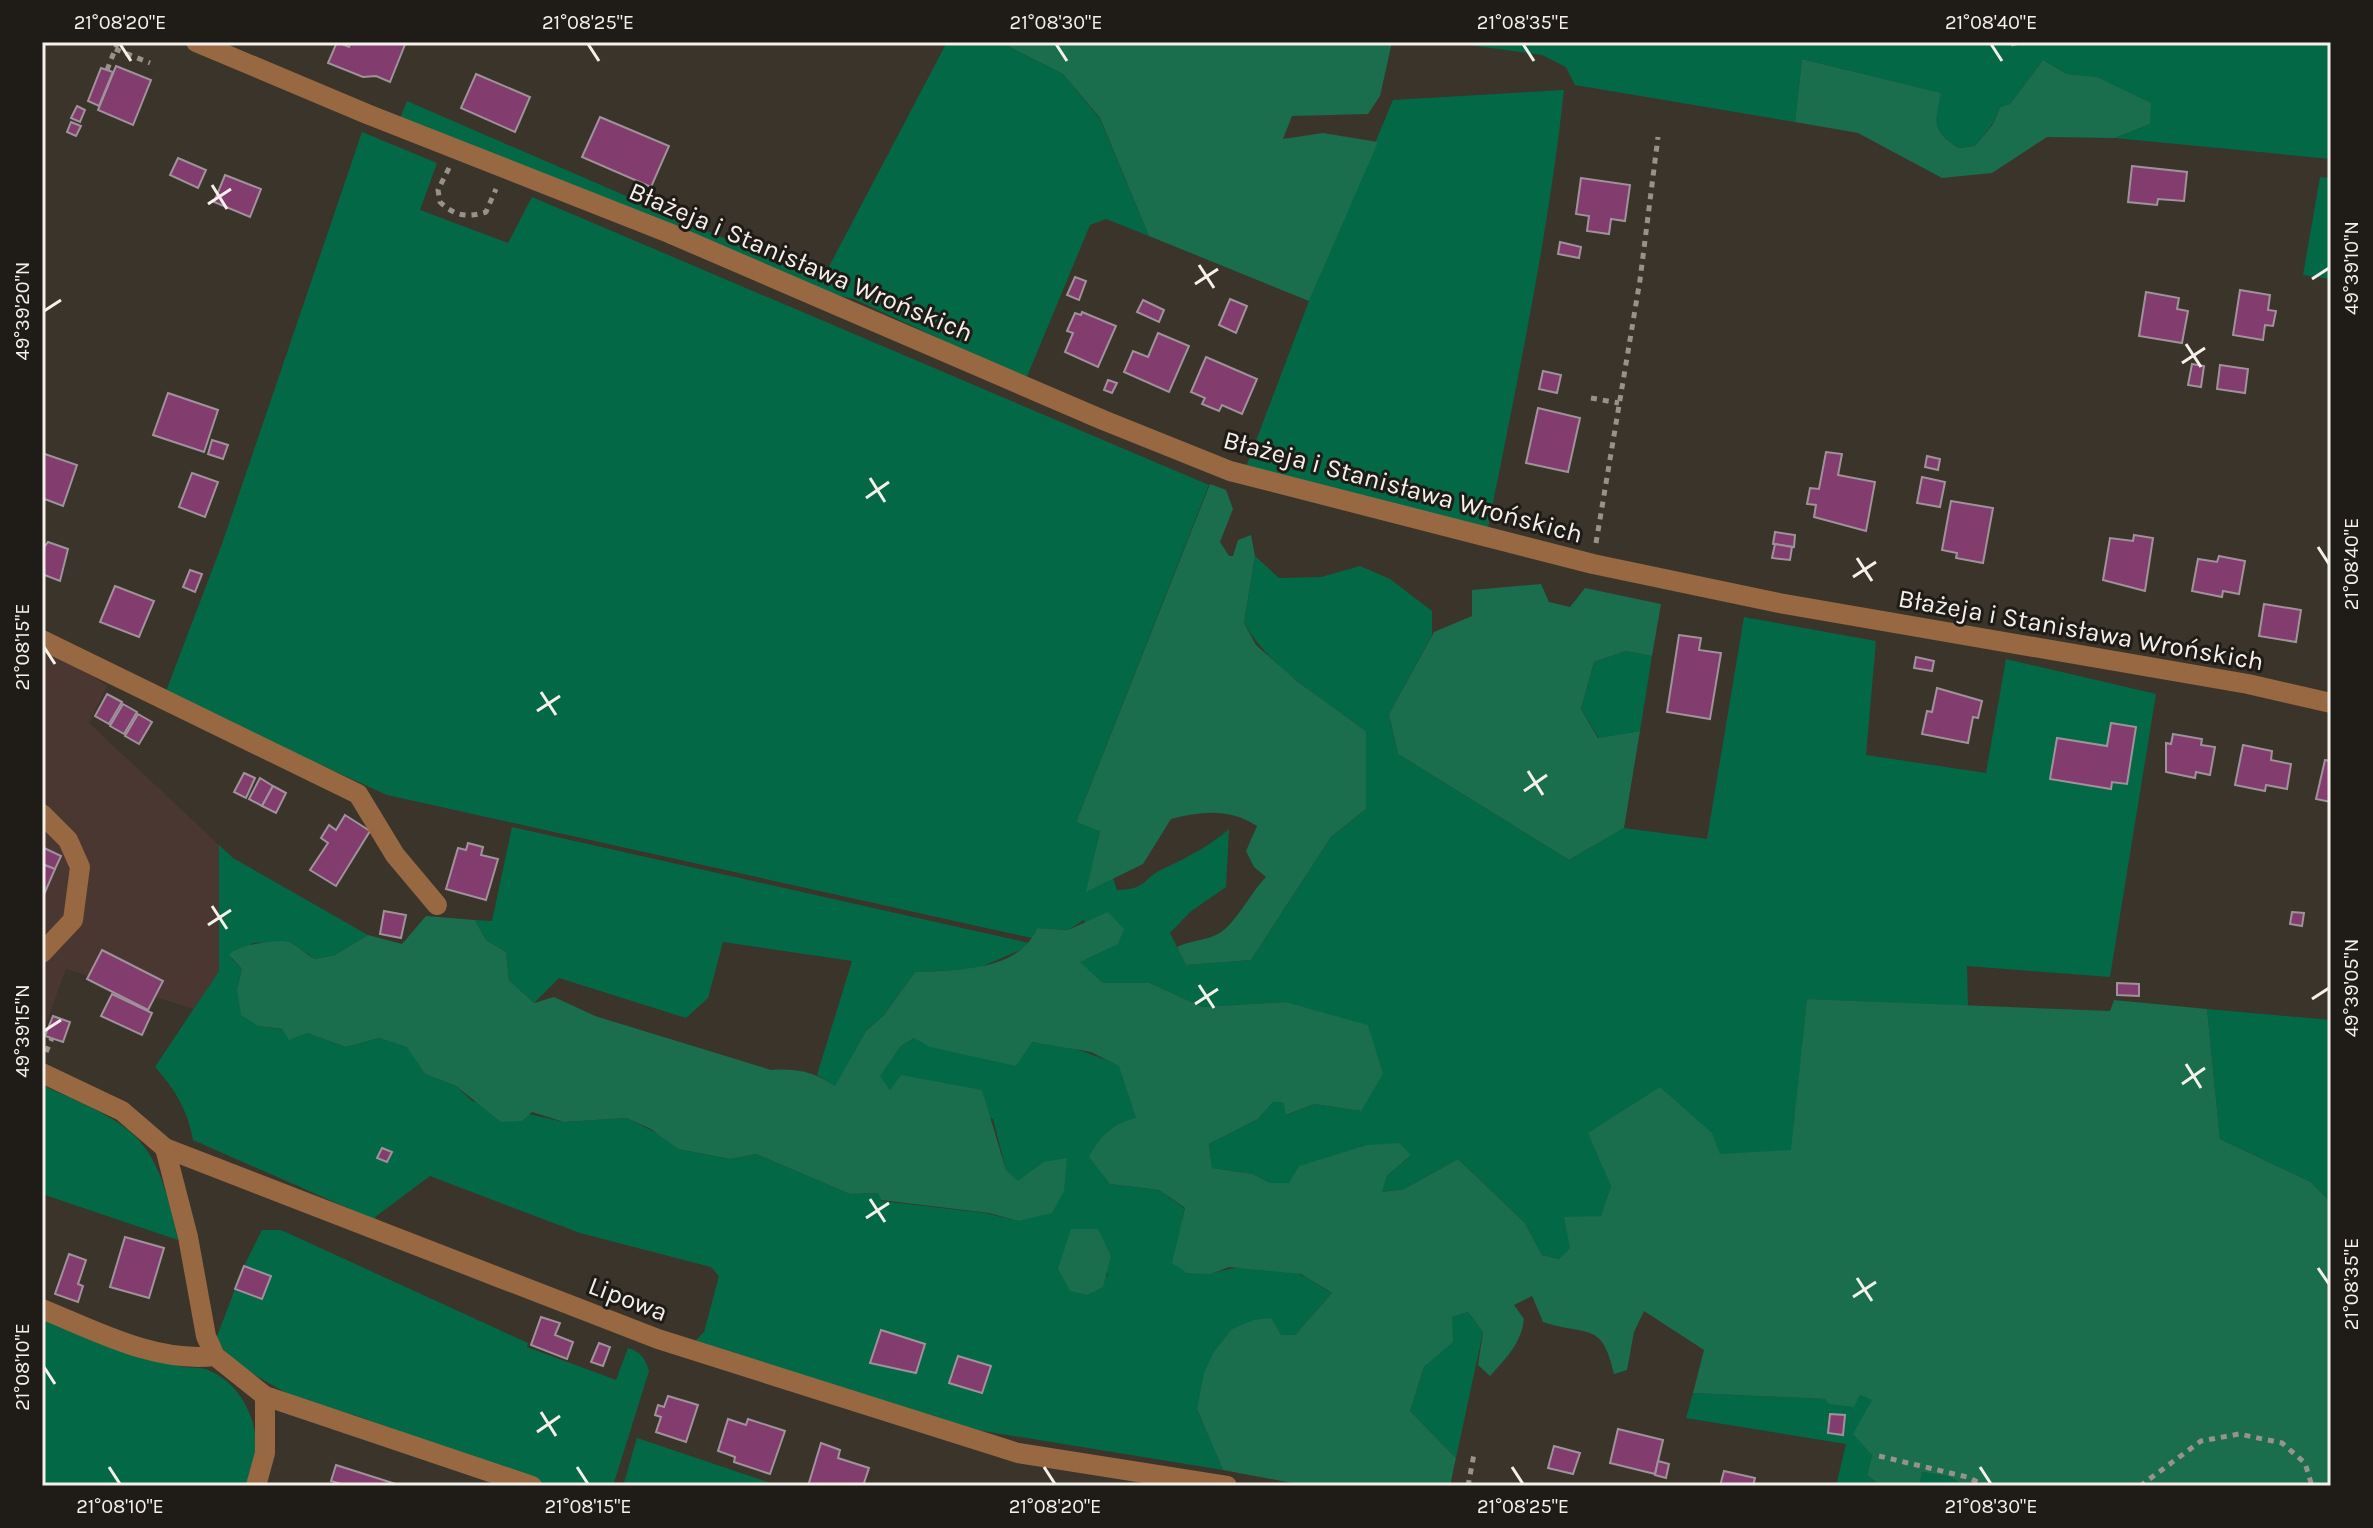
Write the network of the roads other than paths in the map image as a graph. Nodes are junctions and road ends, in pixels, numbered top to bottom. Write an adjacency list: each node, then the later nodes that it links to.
1 (196, 42): 3 (street, Błażeja i Stanisława Wrońskich)
2 (42, 640): 5 (street)
3 (2331, 703)
4 (42, 814): 6 (street)
5 (437, 905)
6 (42, 953)
7 (42, 1073): 8 (street, Lipowa)
8 (165, 1148): 10 (street); 14 (street, Lipowa)
9 (42, 1309): 10 (street)
10 (215, 1356): 11 (street)
11 (265, 1396): 12 (street); 13 (street)
12 (256, 1486)
13 (532, 1486)
14 (1227, 1486)

